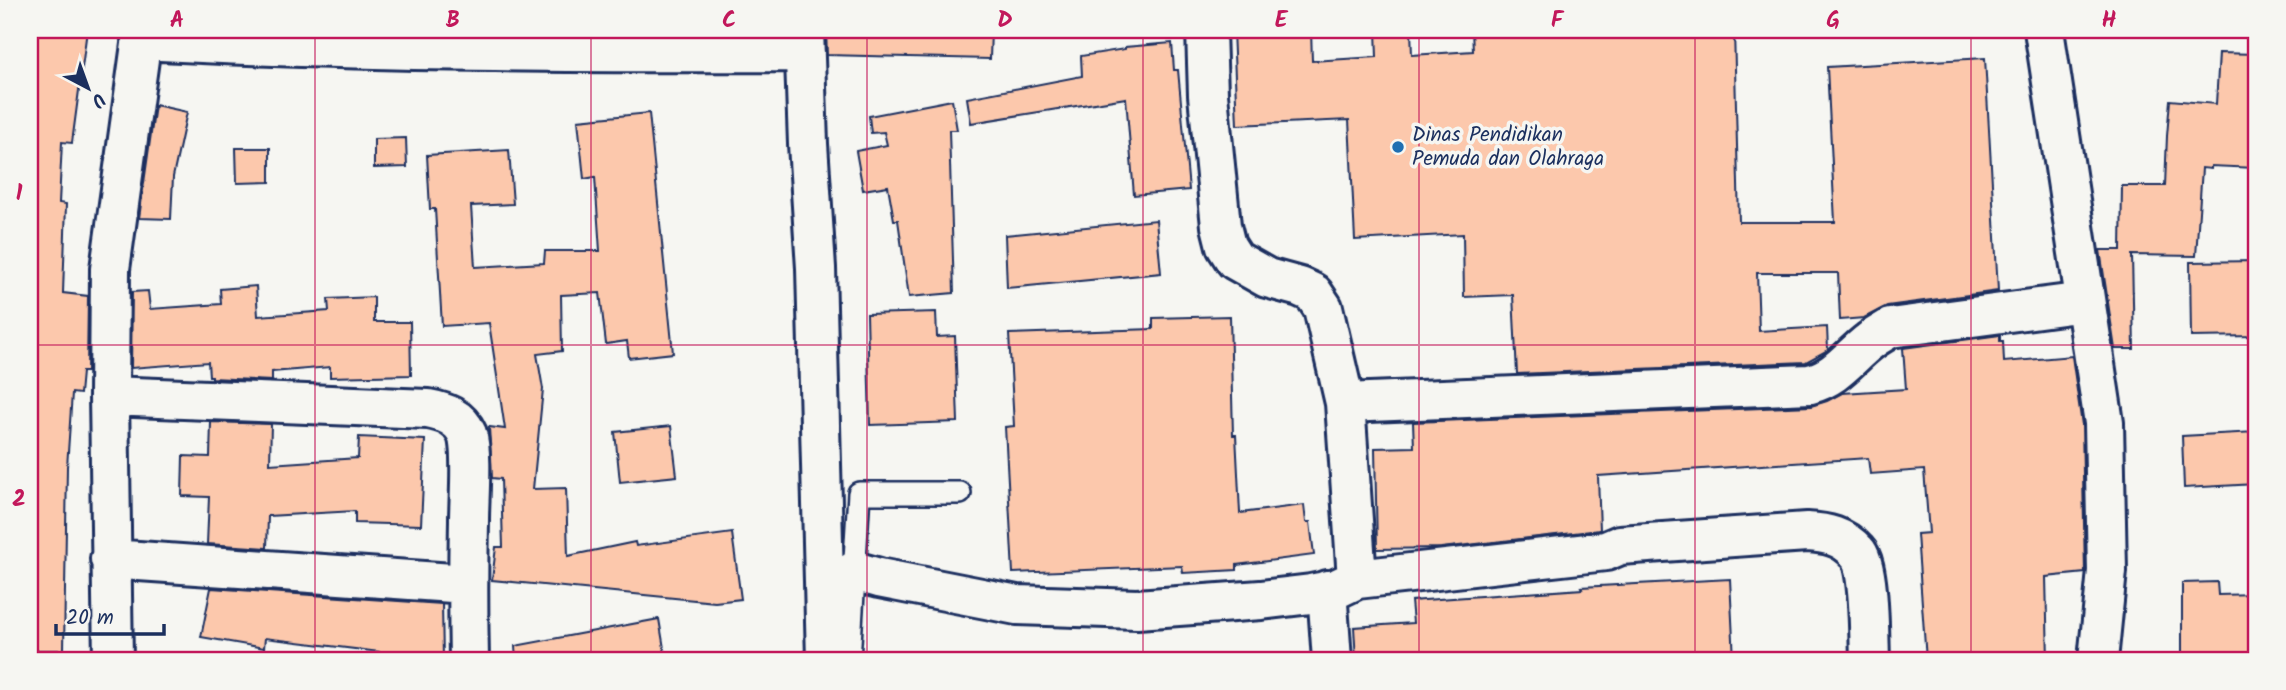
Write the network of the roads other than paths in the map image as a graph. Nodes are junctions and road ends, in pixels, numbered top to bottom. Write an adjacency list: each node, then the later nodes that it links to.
1 (1206, 30): 7 (street)
2 (2044, 30): 5 (street)
3 (142, 35): 4 (street); 6 (street)
4 (805, 41): 8 (street)
5 (2084, 302): 7 (street); 21 (street)
6 (109, 396): 11 (street); 13 (street)
7 (1345, 403): 14 (street)
8 (821, 491): 9 (lane); 17 (street)
9 (859, 493): 10 (lane); 12 (lane)
10 (960, 493)
11 (110, 559): 13 (street); 15 (street)
12 (854, 571): 14 (street); 18 (lane)
13 (467, 584): 16 (street)
14 (1342, 584): 19 (street); 20 (street)
15 (113, 660)
16 (469, 660)
17 (826, 660)
18 (849, 660)
19 (1332, 660)
20 (1870, 660)
21 (2098, 660)

